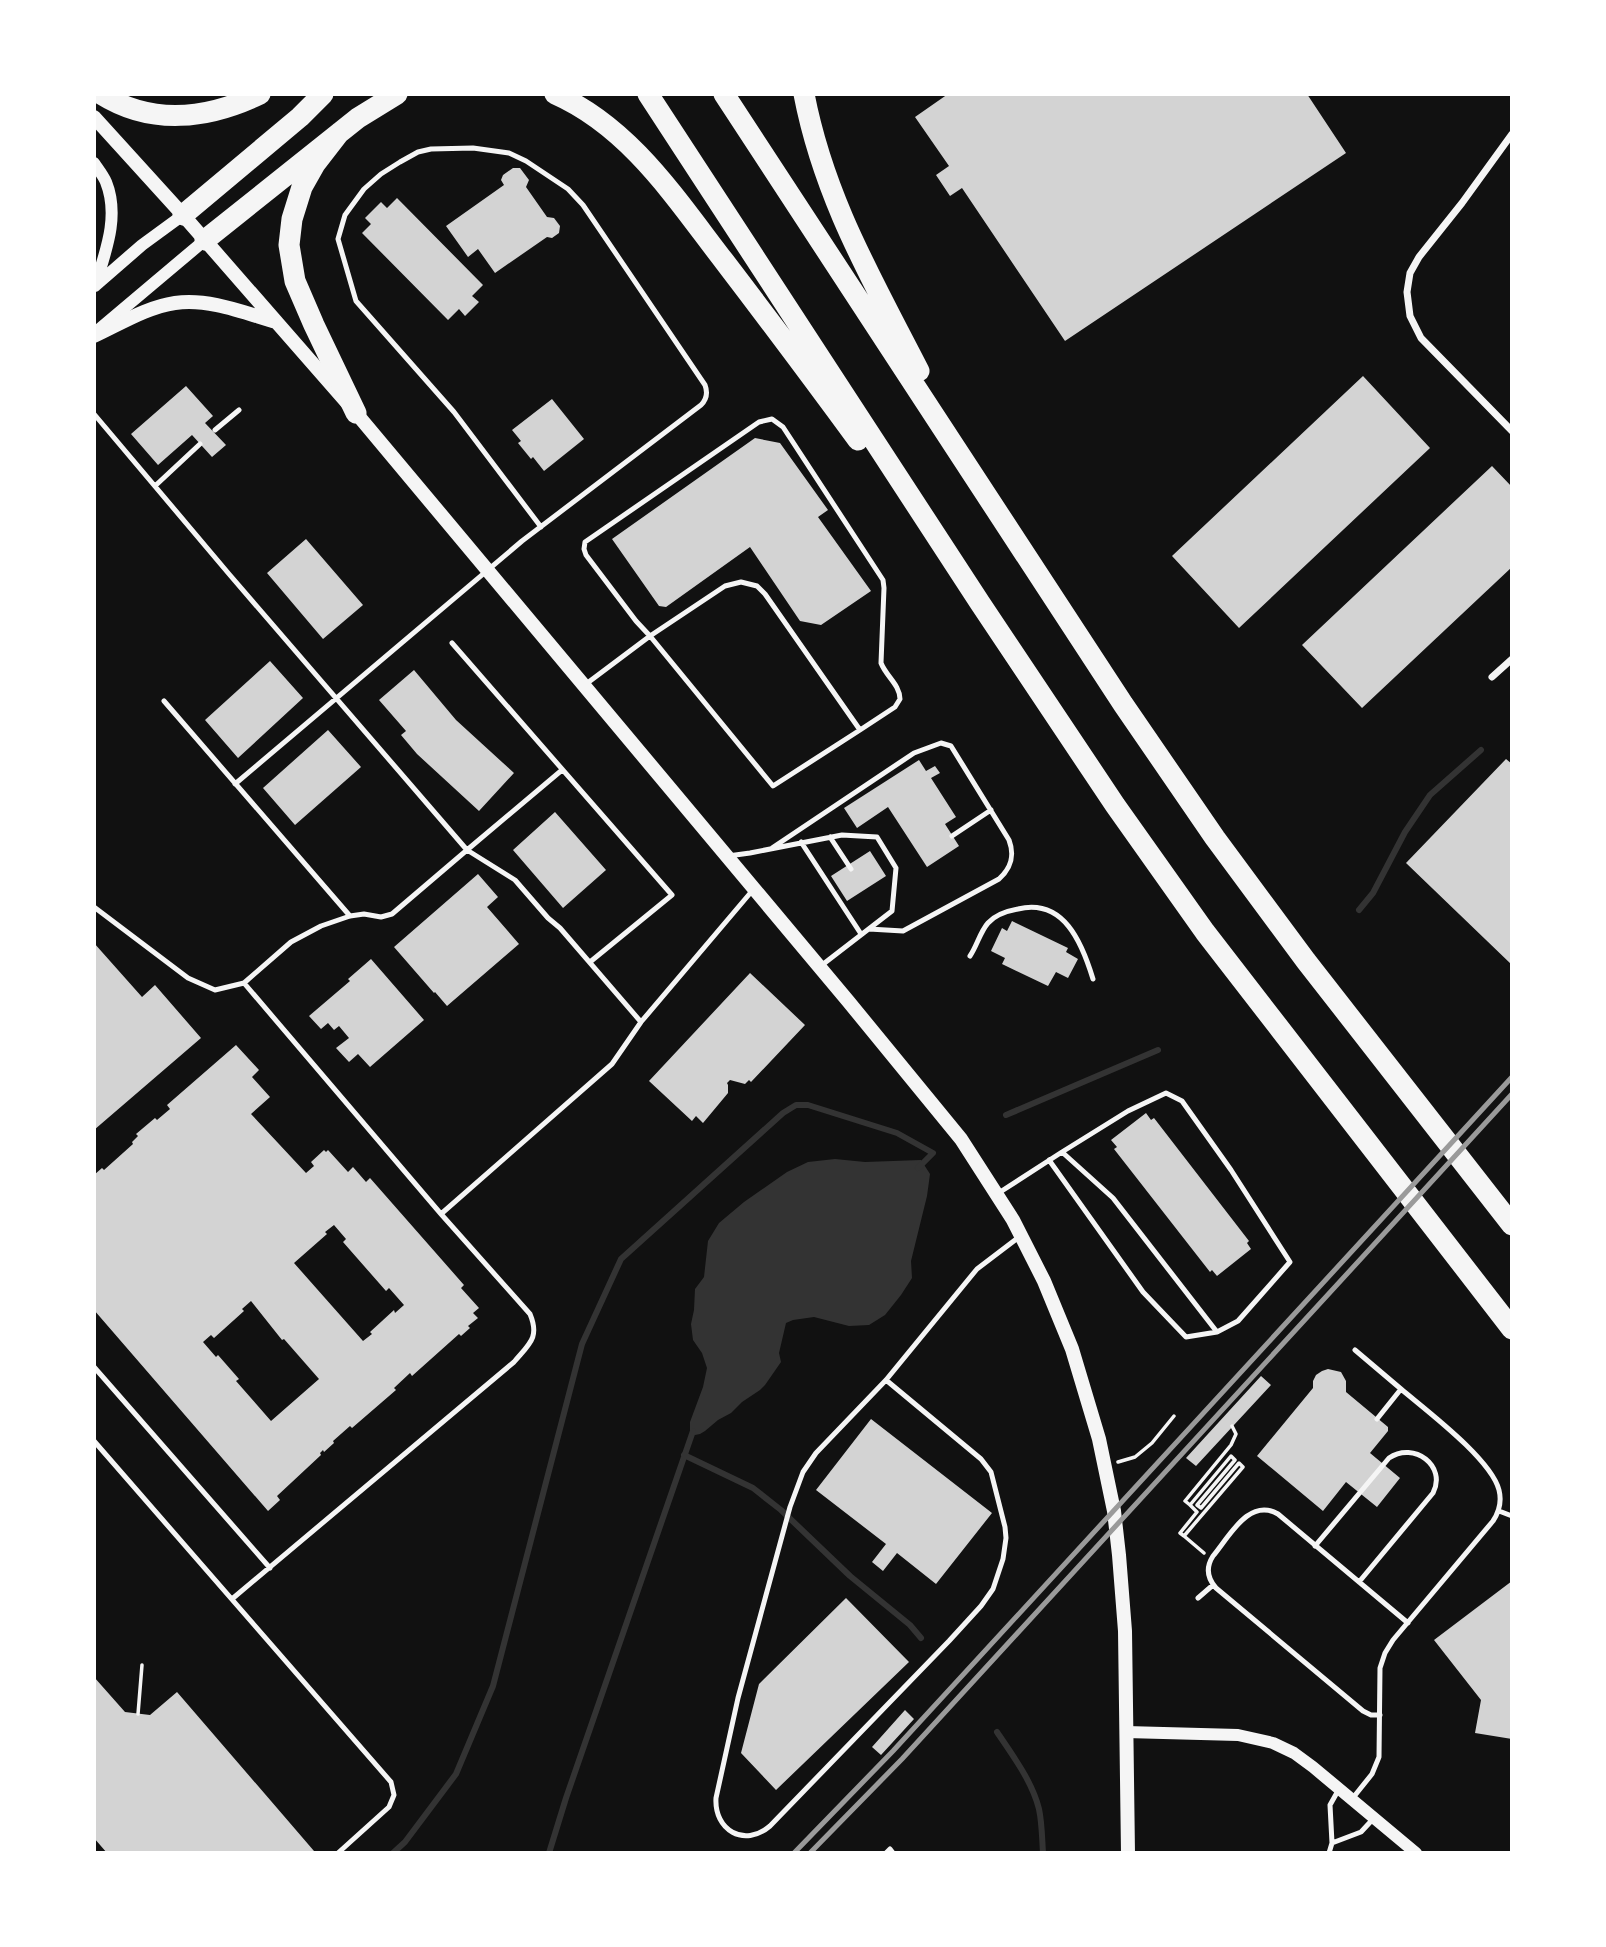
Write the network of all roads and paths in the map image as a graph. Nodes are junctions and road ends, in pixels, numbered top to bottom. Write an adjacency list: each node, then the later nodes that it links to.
1 (101, 94): 2 (highway)
2 (260, 94)
3 (323, 94): 13 (highway)
4 (397, 94): 10 (highway)
5 (555, 94): 28 (highway)
6 (649, 94): 28 (highway)
7 (724, 94): 24 (highway)
8 (804, 94): 24 (highway)
9 (94, 117): 13 (main road)
10 (339, 133): 14 (highway); 19 (highway)
11 (1511, 134): 22 (street)
12 (94, 163): 15 (street)
13 (183, 215): 14 (main road); 15 (street)
14 (205, 240): 16 (main road); 17 (street)
15 (95, 286)
16 (277, 323): 17 (main road); 19 (main road)
17 (94, 335)
18 (239, 410): 21 (lane)
19 (356, 413): 27 (main road)
20 (94, 414): 25 (lane)
21 (215, 430)
22 (1511, 431)
23 (200, 444): 25 (lane)
24 (971, 473): 62 (highway)
25 (155, 486): 34 (lane)
26 (541, 527): 26 (lane); 27 (lane)
27 (488, 571): 33 (main road); 34 (lane)
28 (981, 603): 64 (highway)
29 (650, 636): 33 (lane); 36 (lane); 36 (lane); 36 (lane)
30 (452, 643): 37 (lane)
31 (1511, 659): 32 (street)
32 (1492, 677)
33 (584, 685): 45 (main road)
34 (337, 698): 38 (lane); 44 (lane)
35 (164, 701): 38 (lane)
36 (860, 730)
37 (562, 770): 44 (lane); 53 (lane)
38 (236, 784): 49 (lane)
39 (991, 810): 40 (lane); 43 (lane); 50 (lane)
40 (952, 835)
41 (830, 837): 42 (lane); 46 (lane); 50 (lane)
42 (801, 842): 43 (lane); 51 (lane)
43 (772, 848): 45 (lane)
44 (467, 850): 49 (lane); 53 (lane)
45 (727, 856): 47 (main road)
46 (851, 869)
47 (754, 889): 54 (main road); 57 (lane)
48 (94, 906): 56 (lane)
49 (349, 916): 56 (lane)
50 (869, 929): 51 (lane)
51 (861, 934): 54 (lane)
52 (970, 956): 55 (lane)
53 (590, 962): 57 (lane)
54 (819, 967): 60 (main road)
55 (1093, 979)
56 (244, 983): 61 (lane)
57 (641, 1022): 61 (lane)
58 (1062, 1152): 59 (lane); 65 (lane); 65 (lane)
59 (1049, 1160): 60 (lane); 65 (lane)
60 (997, 1194): 63 (main road)
61 (441, 1214): 81 (lane)
62 (1511, 1225)
63 (1022, 1235): 68 (lane); 74 (main road)
64 (1511, 1329)
65 (1217, 1332)
66 (1355, 1350): 69 (lane)
67 (94, 1367): 81 (lane)
68 (886, 1380): 68 (lane)
69 (1401, 1389): 71 (lane); 76 (lane)
70 (1174, 1416): 74 (path)
71 (1377, 1419)
72 (1232, 1426): 75 (path)
73 (94, 1440): 85 (lane)
74 (1105, 1466): 90 (main road)
75 (1190, 1505): 78 (path); 78 (path)
76 (1499, 1511): 77 (lane); 86 (lane)
77 (1511, 1516)
78 (1184, 1536): 80 (path)
79 (1315, 1546): 80 (lane); 82 (lane); 82 (lane)
80 (1211, 1559): 83 (lane)
81 (270, 1568): 85 (lane)
82 (1359, 1582): 86 (lane)
83 (1213, 1585): 84 (lane); 89 (lane)
84 (1198, 1598)
85 (232, 1599): 95 (lane)
86 (1408, 1623): 89 (lane)
87 (142, 1665): 88 (path)
88 (138, 1714)
89 (1380, 1715): 92 (lane)
90 (1126, 1732): 91 (street); 98 (main road)
91 (1339, 1789): 92 (street); 94 (lane)
92 (1352, 1799): 93 (street)
93 (1374, 1817): 94 (lane); 100 (street)
94 (1332, 1843): 99 (lane)
95 (338, 1853)
96 (886, 1853): 97 (lane)
97 (893, 1853)
98 (1128, 1853)
99 (1329, 1853)
100 (1416, 1853)

